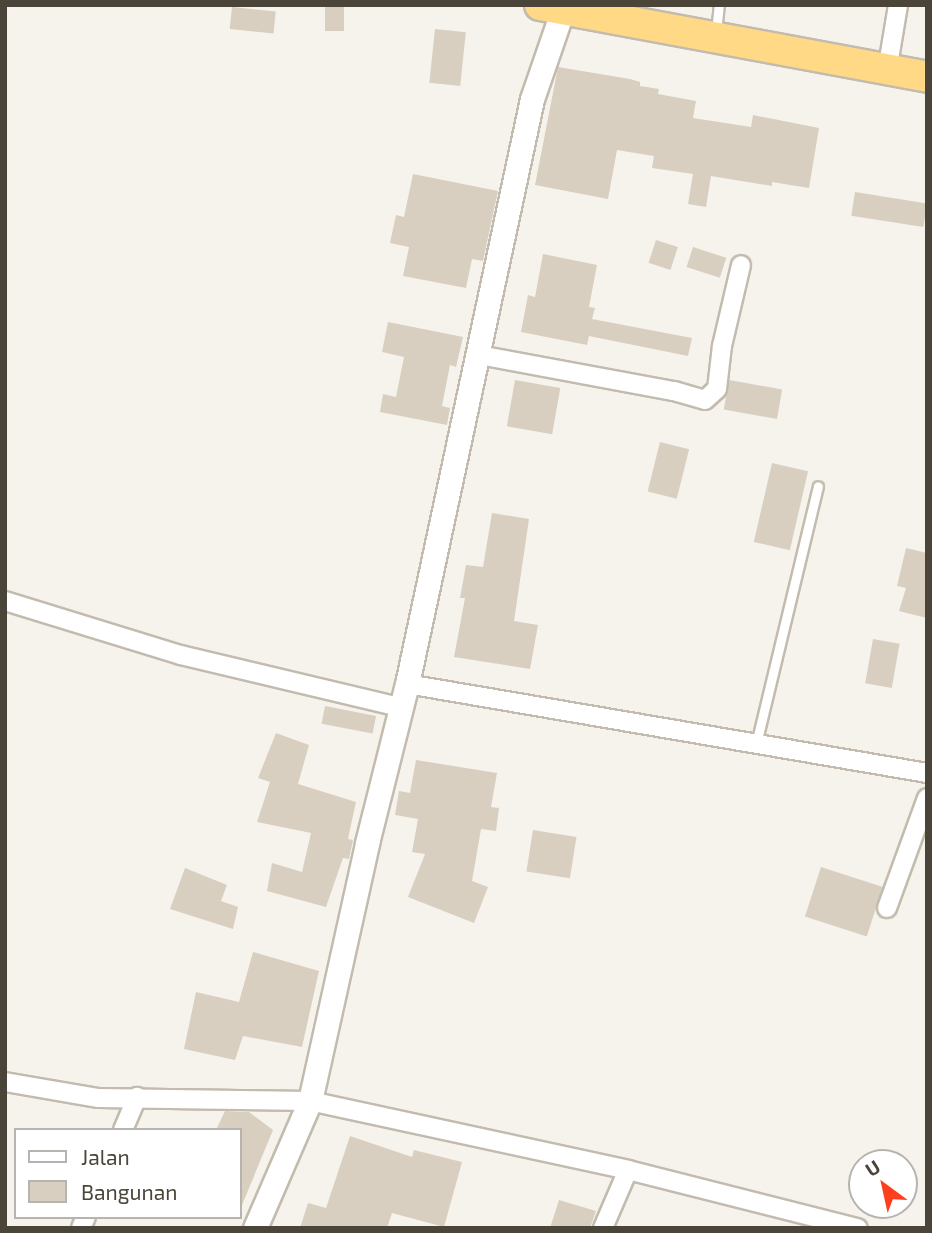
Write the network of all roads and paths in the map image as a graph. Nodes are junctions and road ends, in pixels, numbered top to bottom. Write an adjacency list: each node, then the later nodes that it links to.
1 (719, 5): 4 (lane)
2 (898, 5): 5 (street)
3 (551, 7): 4 (highway); 8 (street)
4 (715, 37): 5 (highway)
5 (887, 71): 6 (highway)
6 (927, 77)
7 (741, 265): 8 (street)
8 (479, 355): 11 (street)
9 (818, 486): 13 (lane)
10 (5, 601): 12 (street)
11 (407, 684): 12 (street); 13 (street)
12 (400, 707): 19 (street)
13 (756, 746): 14 (street)
14 (927, 773)
15 (927, 798): 16 (street)
16 (887, 908)
17 (5, 1082): 18 (street)
18 (136, 1097): 19 (street); 20 (street)
19 (310, 1101): 21 (street); 22 (street)
20 (124, 1128)
21 (628, 1170): 23 (street); 24 (street)
22 (255, 1228)
23 (603, 1228)
24 (858, 1228)

